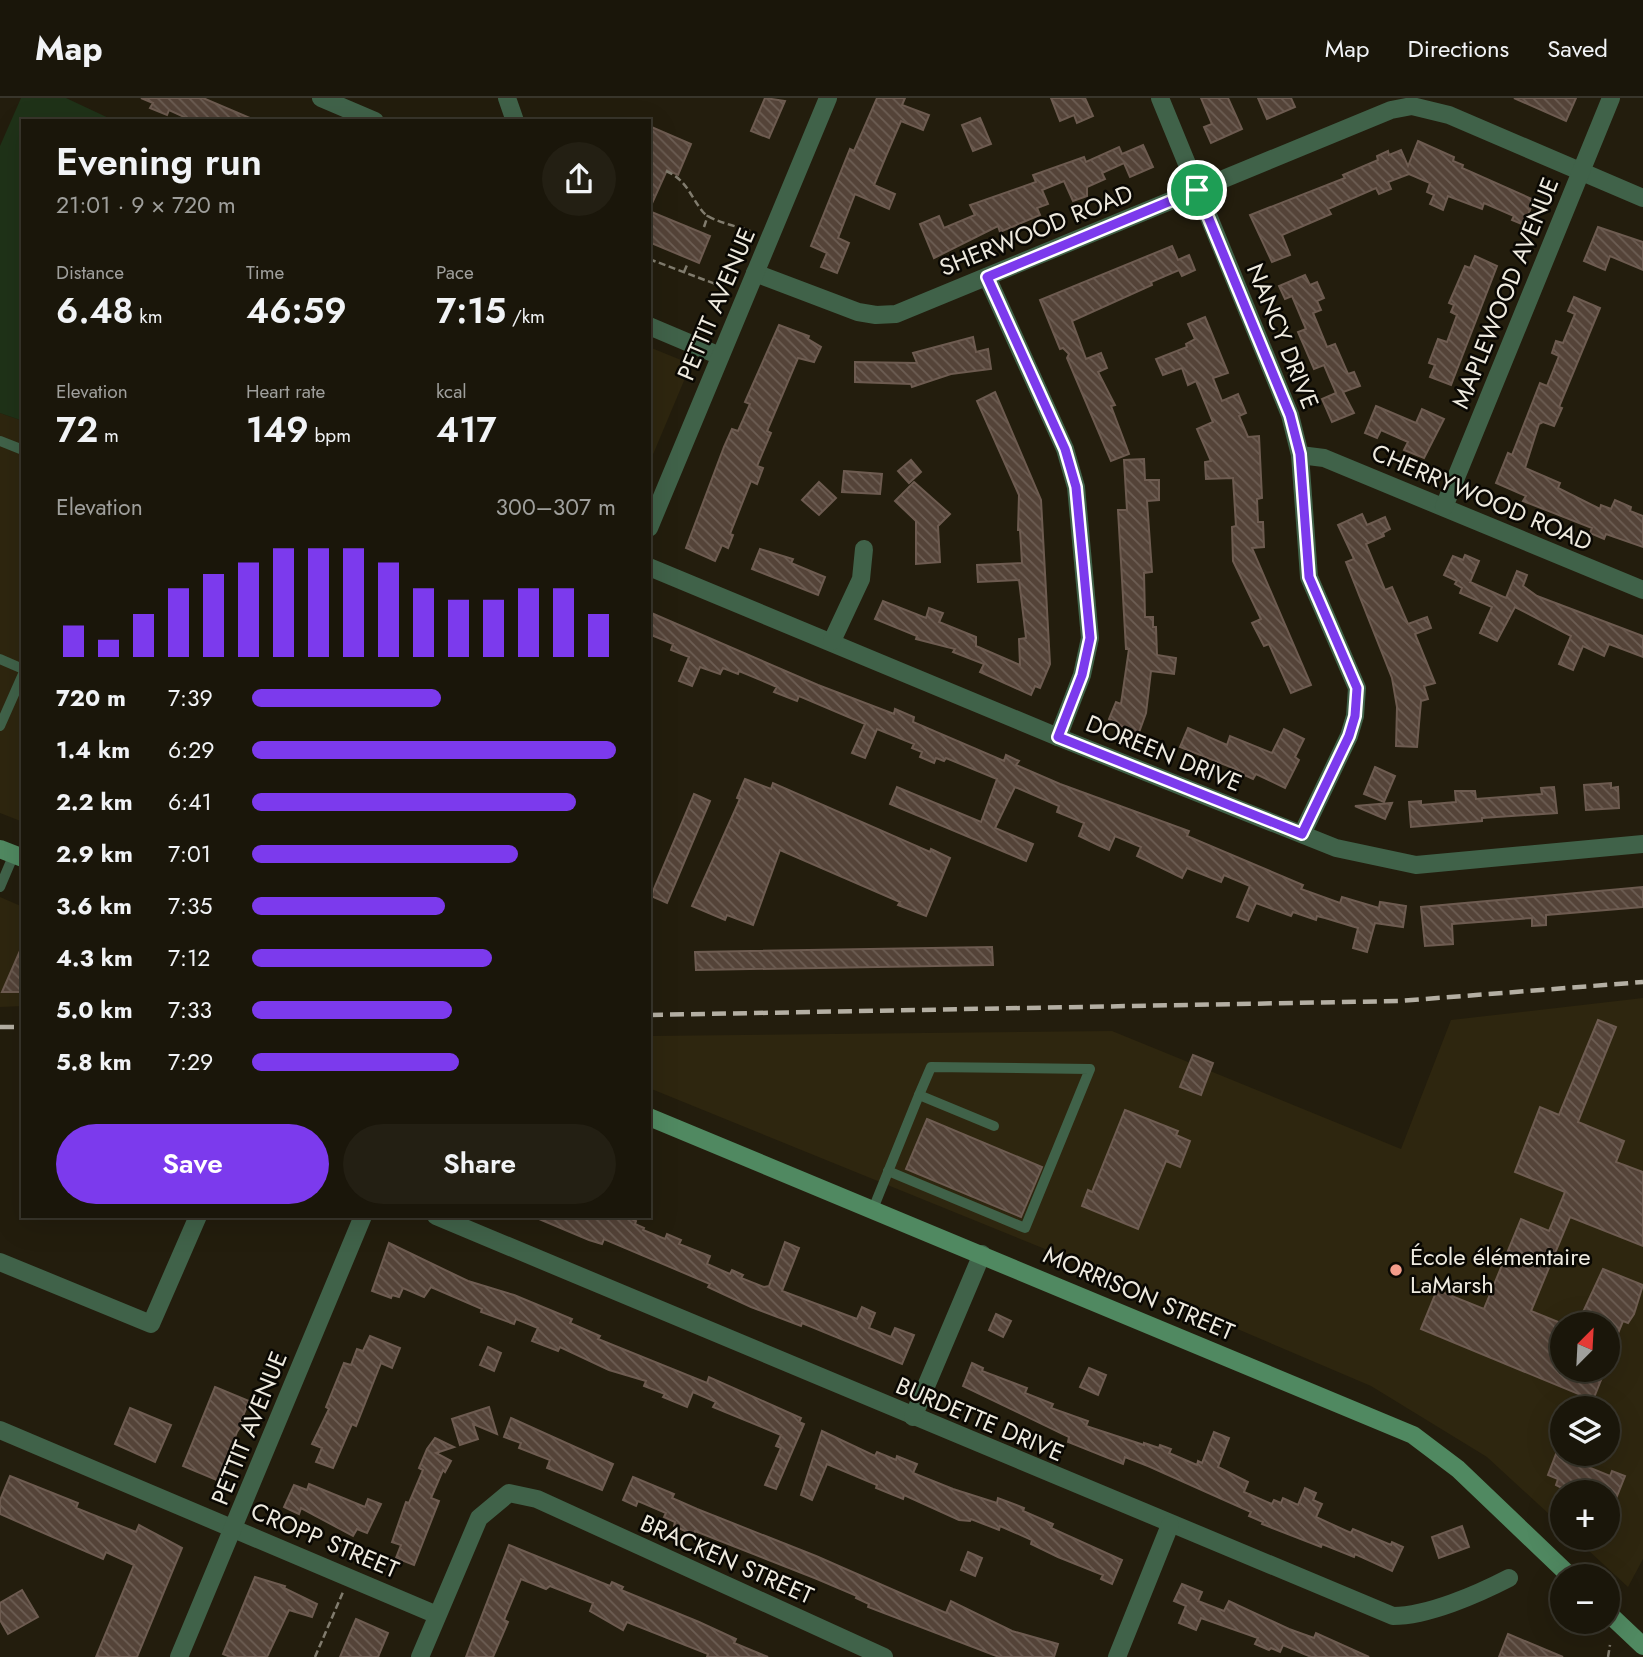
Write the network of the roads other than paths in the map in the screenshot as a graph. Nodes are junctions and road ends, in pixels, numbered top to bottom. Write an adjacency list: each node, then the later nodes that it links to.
1 (321, 98): 6 (street)
2 (507, 98): 7 (street)
3 (828, 98): 11 (street, PETTIT AVENUE)
4 (1160, 98): 9 (street, NANCY DRIVE)
5 (1612, 98): 8 (street, MAPLEWOOD AVENUE)
6 (370, 119)
7 (514, 119)
8 (1581, 171): 9 (street, SHERWOOD ROAD); 10 (street, SHERWOOD ROAD); 18 (street, MAPLEWOOD AVENUE)
9 (1197, 190): 12 (street, SHERWOOD ROAD); 17 (street, NANCY DRIVE)
10 (1643, 198)
11 (755, 273): 12 (street, SHERWOOD ROAD); 14 (street, PETTIT AVENUE)
12 (987, 277): 28 (street)
13 (651, 327): 14 (street)
14 (720, 356): 19 (street, PETTIT AVENUE)
15 (0, 441): 16 (lane)
16 (21, 449)
17 (1300, 454): 18 (street, CHERRYWOOD ROAD); 29 (street, NANCY DRIVE)
18 (1444, 507): 22 (street, CHERRYWOOD ROAD)
19 (651, 523)
20 (864, 549): 23 (street)
21 (651, 568): 23 (street, DOREEN DRIVE)
22 (1643, 590)
23 (832, 641): 28 (street, DOREEN DRIVE)
24 (0, 659): 25 (lane)
25 (21, 667)
26 (21, 679): 27 (lane)
27 (0, 726)
28 (1058, 737): 29 (street, DOREEN DRIVE)
29 (1302, 834): 30 (street, DOREEN DRIVE)
30 (1643, 844)
31 (12, 854): 32 (lane)
32 (0, 887)
33 (919, 1096): 35 (lane); 36 (lane); 36 (lane)
34 (651, 1118): 37 (street, MORRISON STREET)
35 (994, 1126)
36 (888, 1171): 37 (lane)
37 (873, 1209): 41 (street, MORRISON STREET)
38 (197, 1218): 42 (street)
39 (362, 1218): 46 (street, PETTIT AVENUE)
40 (441, 1218): 43 (street, BURDETTE DRIVE)
41 (982, 1254): 43 (street); 47 (street, MORRISON STREET)
42 (0, 1262)
43 (912, 1417): 45 (street, BURDETTE DRIVE)
44 (0, 1430): 46 (street, CROPP STREET)
45 (1170, 1525): 48 (street, BURDETTE DRIVE); 55 (street)
46 (234, 1528): 49 (street, CROPP STREET); 52 (street, PETTIT AVENUE)
47 (1557, 1564)
48 (1508, 1578)
49 (437, 1615): 53 (street); 54 (street, BRACKEN STREET)
50 (1620, 1625): 51 (street)
51 (1639, 1644)
52 (180, 1657)
53 (420, 1657)
54 (884, 1657)
55 (1117, 1657)

